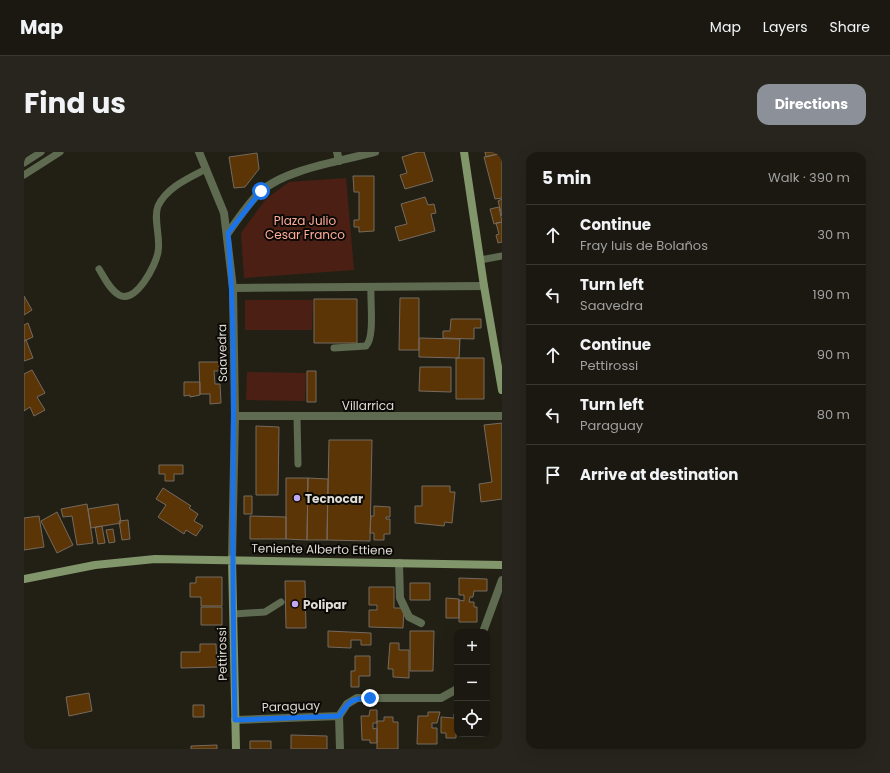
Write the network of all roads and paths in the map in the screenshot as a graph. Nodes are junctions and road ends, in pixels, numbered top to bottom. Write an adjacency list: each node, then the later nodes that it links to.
1 (41, 152): 8 (lane)
2 (60, 152): 10 (lane)
3 (199, 152): 9 (street, Saavedra)
4 (337, 152): 7 (street)
5 (375, 152): 7 (street)
6 (464, 152): 13 (main road)
7 (339, 161): 11 (street)
8 (24, 163)
9 (206, 169): 11 (street, Saavedra); 14 (lane)
10 (24, 175)
11 (228, 233): 17 (street, Saavedra)
12 (502, 256): 13 (lane)
13 (480, 260): 15 (main road)
14 (99, 269)
15 (484, 286): 16 (street); 19 (main road)
16 (371, 287): 17 (street); 18 (lane)
17 (233, 288): 20 (street, Saavedra)
18 (334, 348)
19 (502, 390)
20 (235, 416): 22 (street, Villarrica); 24 (street, Saavedra)
21 (502, 416): 22 (street, Villarrica)
22 (297, 417): 23 (lane)
23 (298, 464)
24 (232, 559): 25 (main road, Teniente Alberto Ettiene); 27 (main road, Teniente Alberto Ettiene); 30 (main road, Pettirossi)
25 (399, 563): 26 (main road, Teniente Alberto Ettiene); 31 (street)
26 (502, 565)
27 (24, 579)
28 (502, 580): 32 (street)
29 (281, 602): 30 (lane)
30 (234, 614): 35 (main road, Pettirossi)
31 (421, 623)
32 (483, 629)
33 (454, 692): 34 (street)
34 (339, 716): 35 (street, Paraguay); 37 (street)
35 (235, 720): 36 (main road, Pettirossi)
36 (236, 749)
37 (340, 749)

